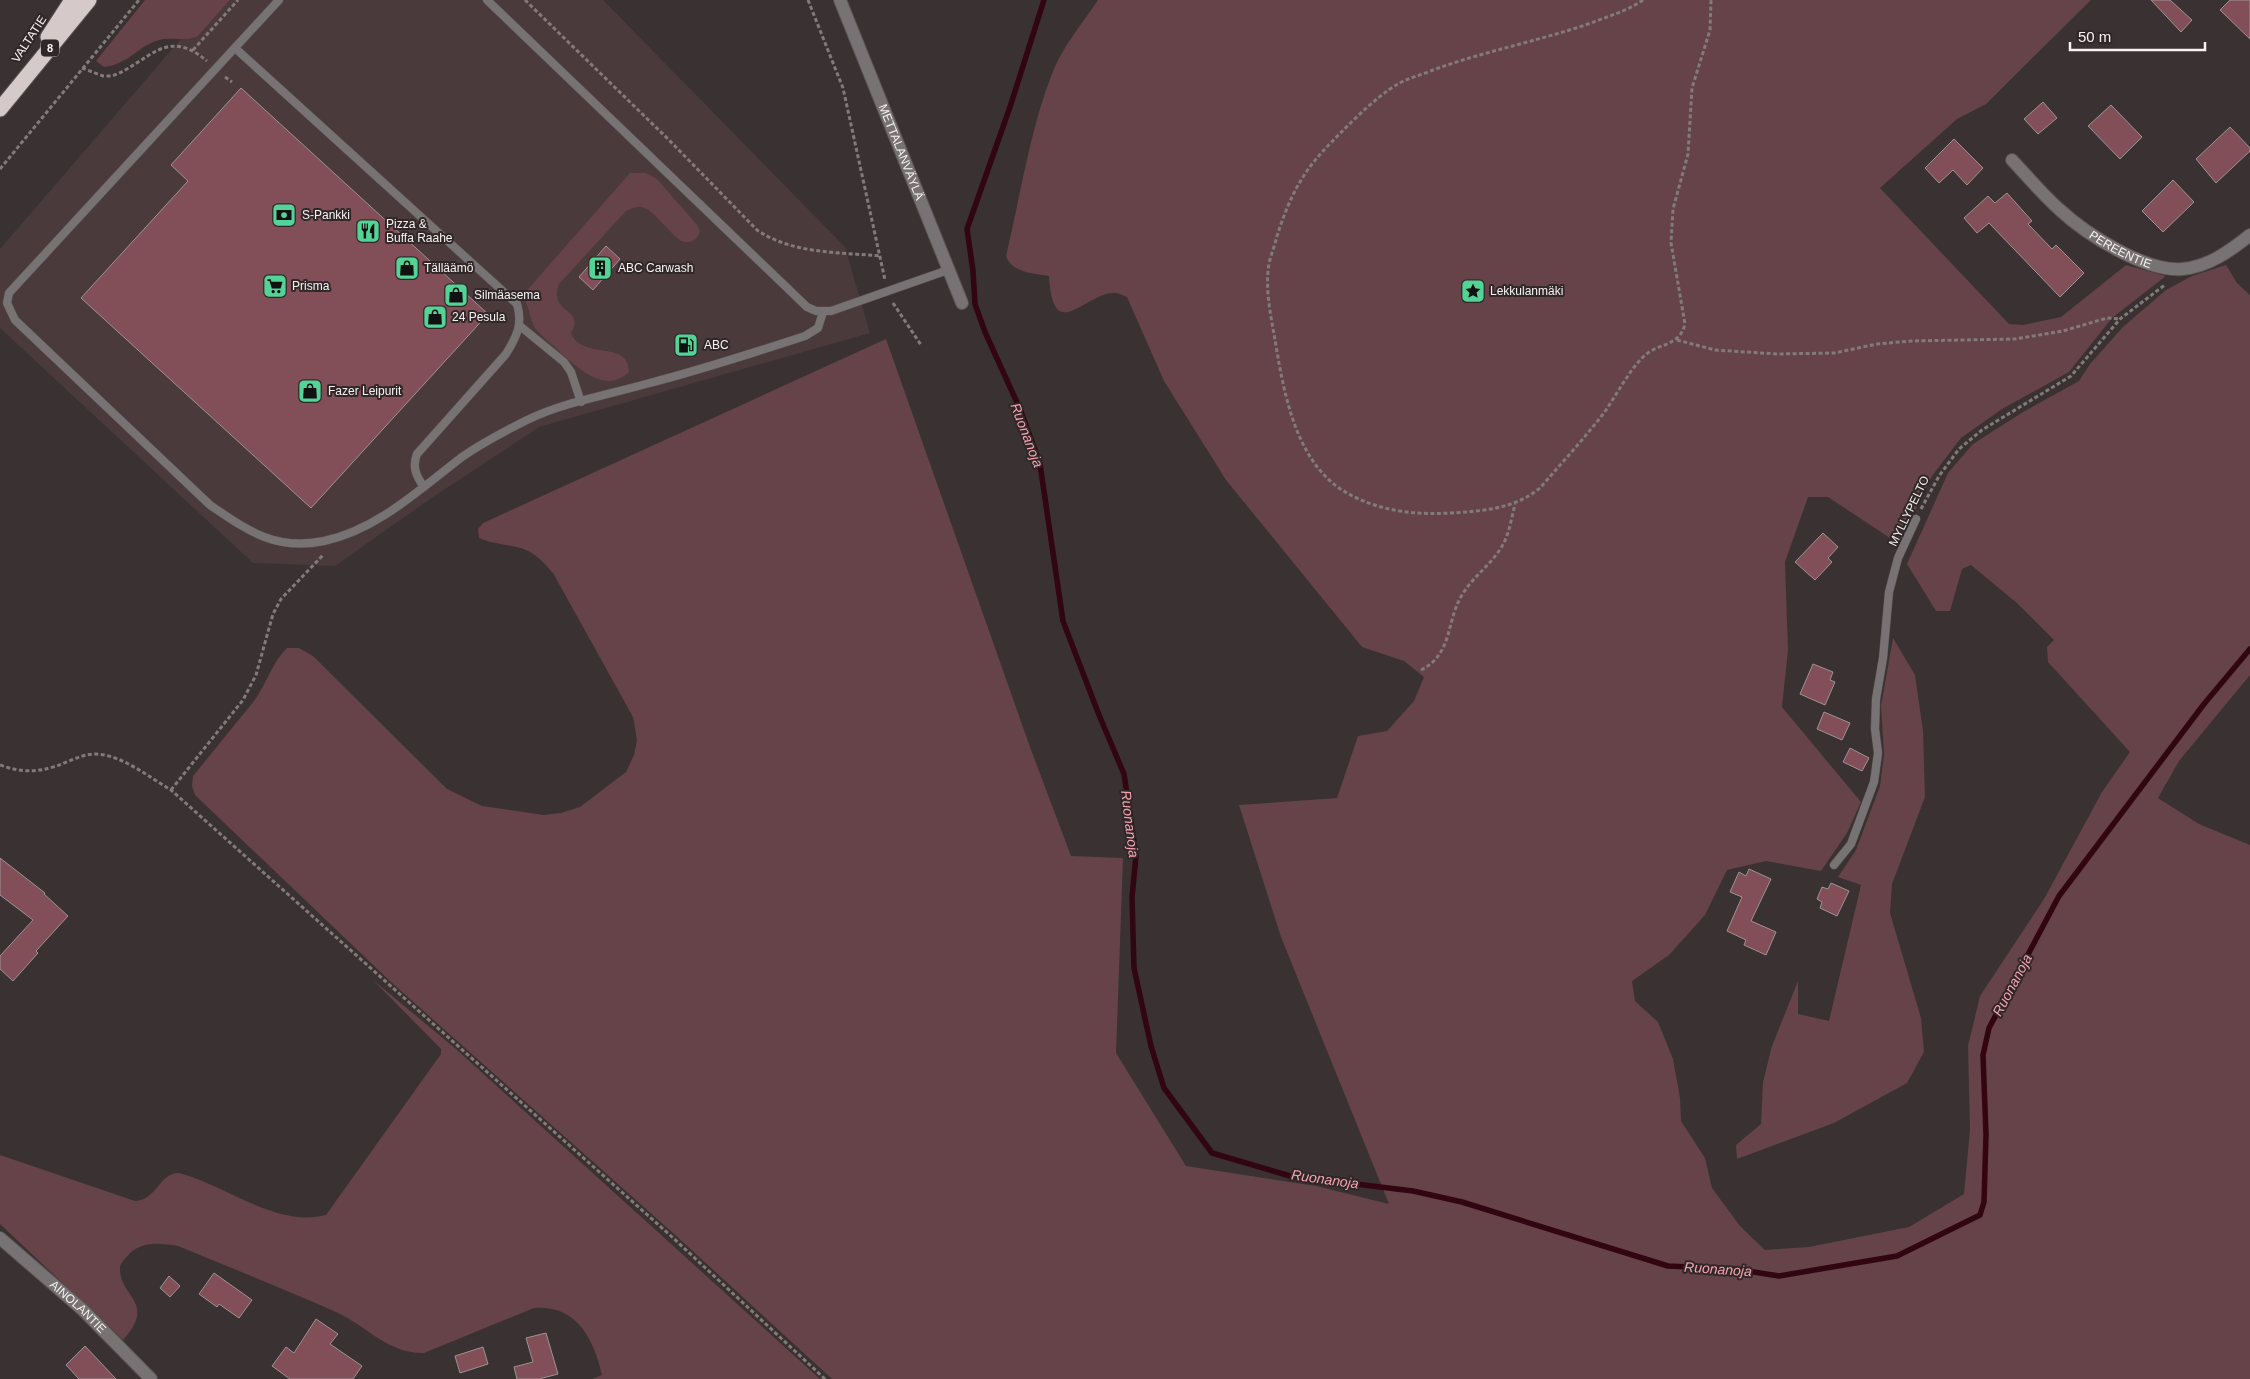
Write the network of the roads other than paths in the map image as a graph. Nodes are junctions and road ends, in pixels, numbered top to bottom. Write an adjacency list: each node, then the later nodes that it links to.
1 (72, 0): 7 (highway, VALTATIE / 8)
2 (89, 0): 7 (highway, VALTATIE / 8)
3 (279, 0): 6 (lane)
4 (486, 0): 13 (lane)
5 (840, 0): 11 (street, METTALANVÄYLÄ)
6 (235, 48): 14 (lane); 16 (lane)
7 (11, 95): 8 (highway, VALTATIE / 8)
8 (0, 109)
9 (2012, 160): 10 (street, PEREENTIE)
10 (2250, 235)
11 (948, 270): 12 (street, METTALANVÄYLÄ); 13 (lane)
12 (962, 303)
13 (822, 312): 15 (lane)
14 (520, 326): 15 (lane); 16 (lane)
15 (582, 402): 16 (lane)
16 (424, 487)
17 (1916, 519): 18 (lane, MYLLYPELTO)
18 (1834, 865)
19 (0, 1238): 20 (street, AINOLANTIE)
20 (151, 1379)

